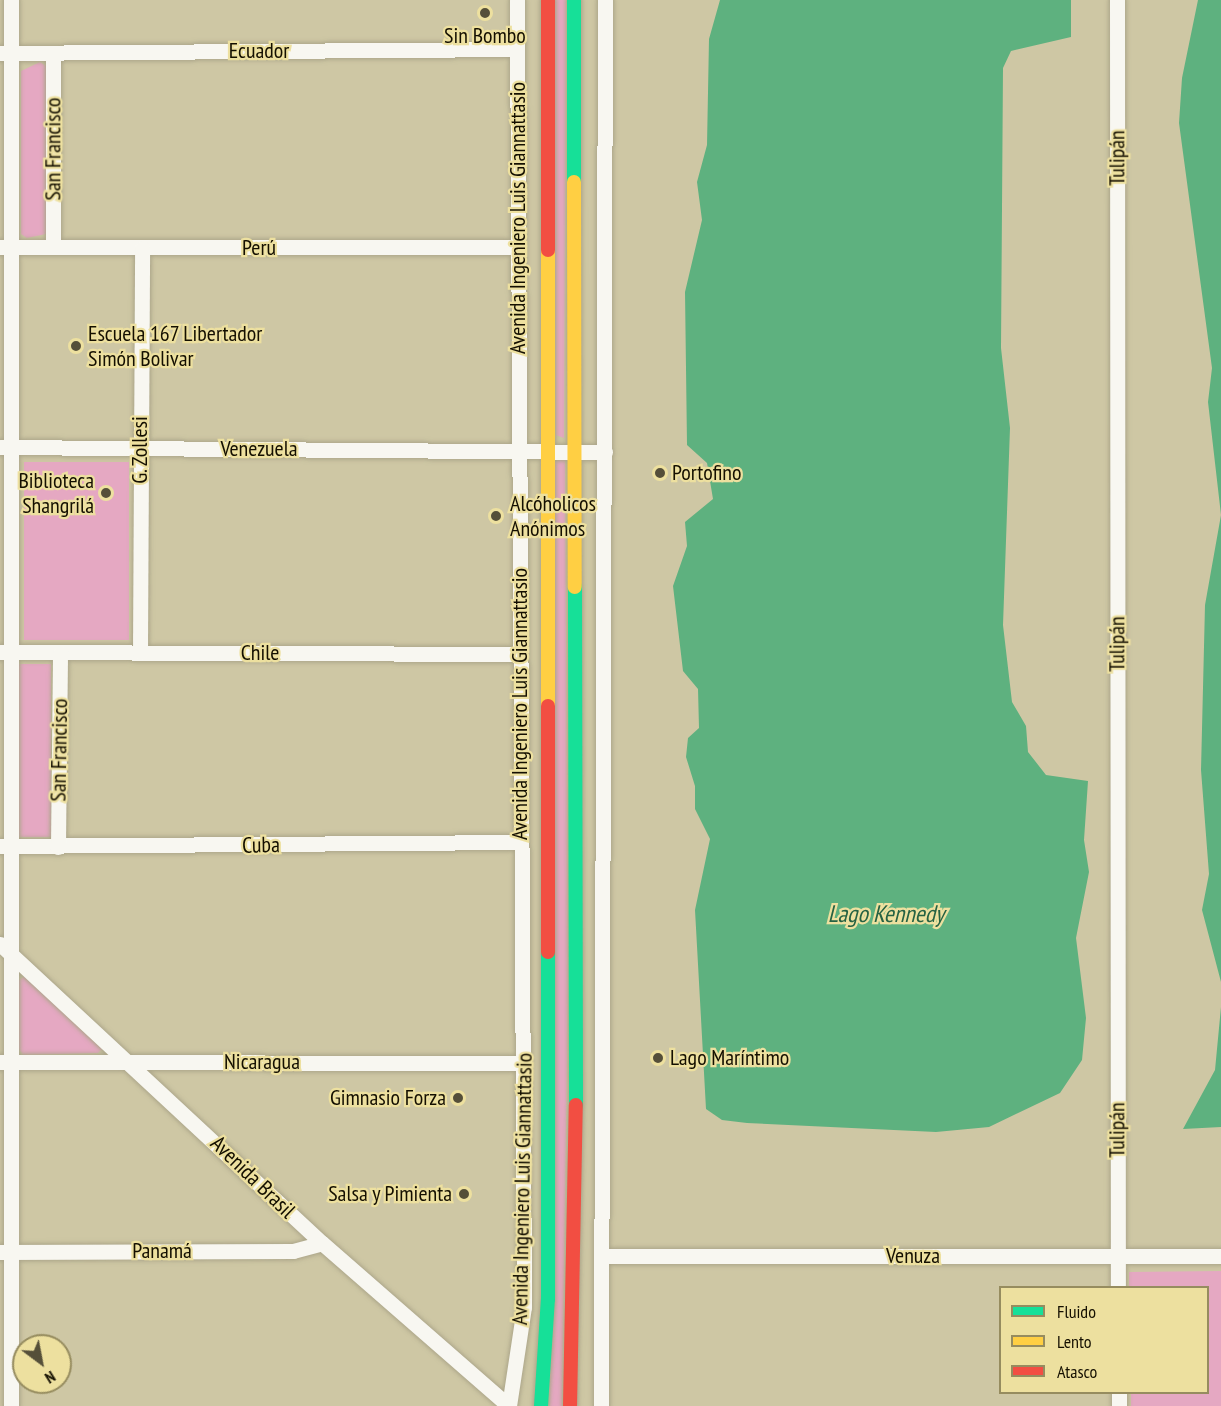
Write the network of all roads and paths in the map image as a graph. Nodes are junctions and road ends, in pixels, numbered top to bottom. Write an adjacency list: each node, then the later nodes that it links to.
1 (11, 0): 8 (street, San Francisco)
2 (517, 0): 7 (street, Avenida Ingeniero Luis Giannattasio)
3 (548, 0): 17 (main road, Avenida Ingeniero Luis Giannattasio)
4 (574, 0): 18 (main road)
5 (604, 0): 19 (street)
6 (1117, 0): 35 (street, Tulipán)
7 (517, 49): 9 (street, Ecuador); 12 (street, Avenida Ingeniero Luis Giannattasio)
8 (5, 53): 9 (street, Ecuador); 11 (street, San Francisco)
9 (53, 53): 10 (street, San Francisco)
10 (53, 246): 11 (street, Perú); 13 (street, Perú)
11 (6, 247): 14 (street, San Francisco)
12 (517, 247): 13 (street, Perú); 15 (street, Avenida Ingeniero Luis Giannattasio)
13 (142, 248): 16 (street, G. Zollesi)
14 (6, 447): 16 (street, Venezuela); 20 (street, San Francisco)
15 (519, 448): 16 (street, Venezuela); 17 (street, Venezuela); 23 (street, Avenida Ingeniero Luis Giannattasio)
16 (139, 450): 21 (street, G. Zollesi)
17 (546, 450): 18 (street, Venezuela); 40 (main road, Avenida Ingeniero Luis Giannattasio)
18 (574, 450): 19 (street, Venezuela); 41 (main road)
19 (605, 452): 34 (street)
20 (4, 651): 22 (street, Chile); 25 (street, San Francisco)
21 (140, 652): 22 (street, Chile); 23 (street, Chile)
22 (60, 653): 26 (street, San Francisco)
23 (519, 654): 24 (street, Avenida Ingeniero Luis Giannattasio)
24 (521, 842): 26 (street, Cuba); 31 (street, Avenida Ingeniero Luis Giannattasio)
25 (4, 846): 26 (street, Cuba); 28 (street, San Francisco)
26 (58, 847)
27 (0, 944): 28 (street, Avenida Brasil)
28 (13, 955): 29 (street, Avenida Brasil); 30 (street, San Francisco)
29 (130, 1061): 30 (street, Nicaragua); 31 (street, Nicaragua); 32 (street, Avenida Brasil)
30 (5, 1062): 33 (street, San Francisco)
31 (524, 1063): 39 (street, Avenida Ingeniero Luis Giannattasio)
32 (322, 1243): 33 (street, Panamá); 39 (street, Avenida Brasil)
33 (6, 1252): 38 (street, San Francisco)
34 (606, 1256): 35 (street, Venuza); 42 (street)
35 (1117, 1256): 36 (street, Venuza); 37 (street, Tulipán)
36 (1221, 1256)
37 (1118, 1286)
38 (11, 1406)
39 (509, 1406)
40 (541, 1406)
41 (570, 1406)
42 (601, 1406)

